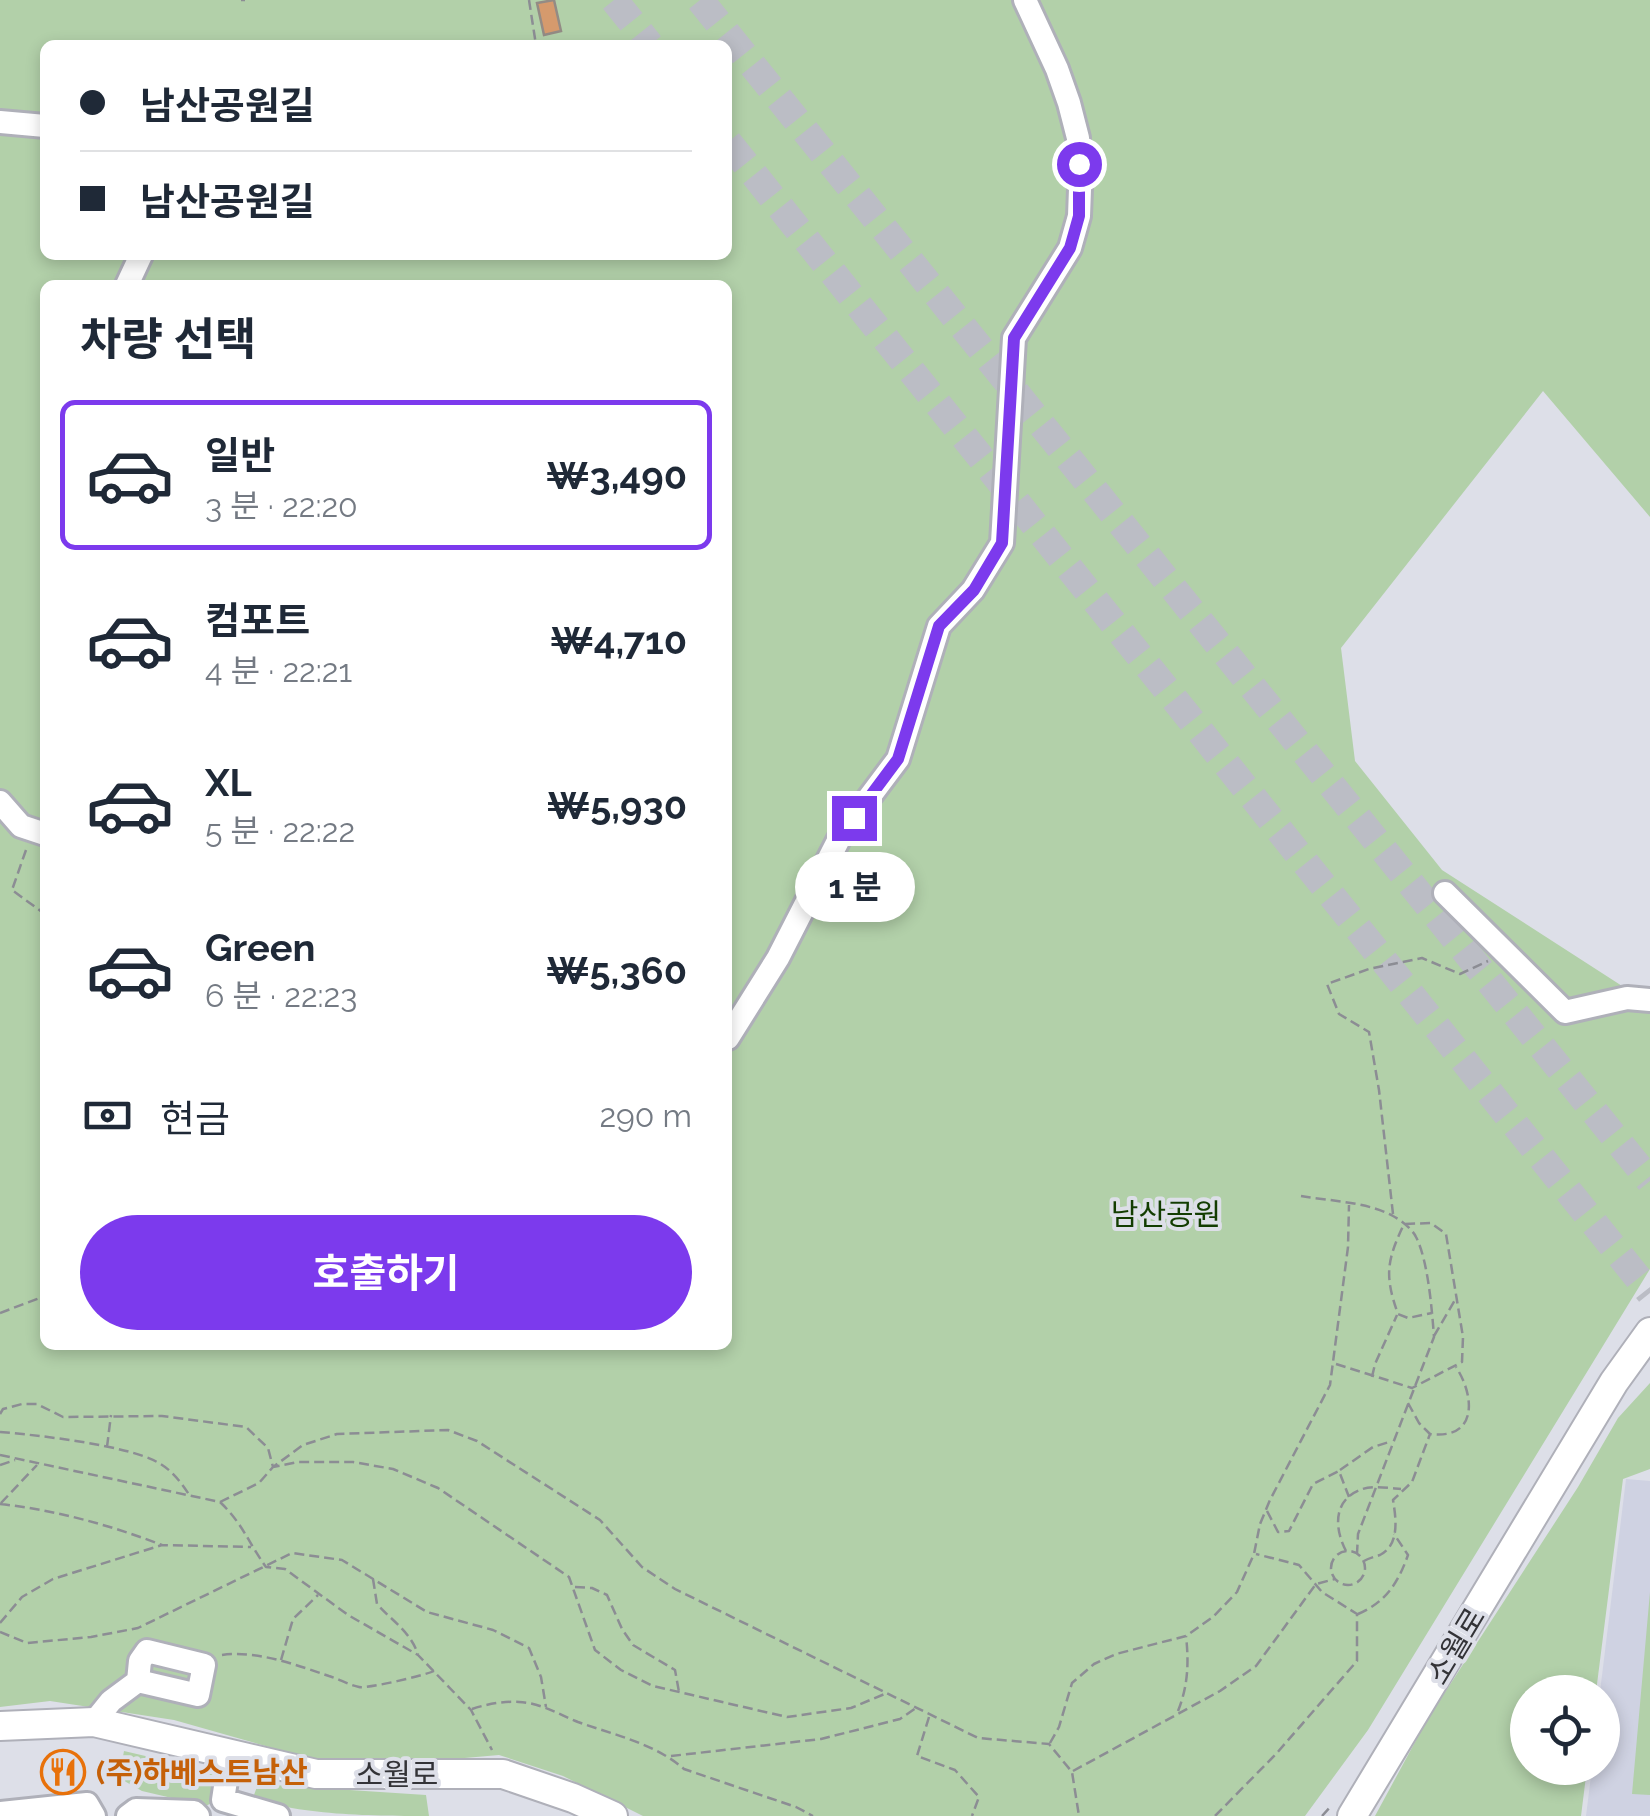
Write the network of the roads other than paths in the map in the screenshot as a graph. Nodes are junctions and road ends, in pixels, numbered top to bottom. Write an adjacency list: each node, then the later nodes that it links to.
1 (1024, 0): 8 (street)
2 (0, 122): 3 (street)
3 (40, 126)
4 (0, 802): 5 (street)
5 (39, 833)
6 (1444, 893): 7 (street)
7 (1650, 1000)
8 (732, 1032)
9 (1650, 1332): 11 (main road, 소월로)
10 (1650, 1357): 11 (main road, 소월로)
11 (1558, 1473): 23 (main road, 소월로)
12 (204, 1664): 13 (street)
13 (94, 1722): 14 (main road, 소월로); 15 (main road, 소월로)
14 (0, 1726)
15 (230, 1754): 16 (street); 22 (main road, 소월로)
16 (222, 1808): 21 (street)
17 (0, 1813): 18 (street)
18 (94, 1816)
19 (128, 1816): 20 (street)
20 (198, 1816)
21 (278, 1816)
22 (612, 1816)
23 (1352, 1816)

